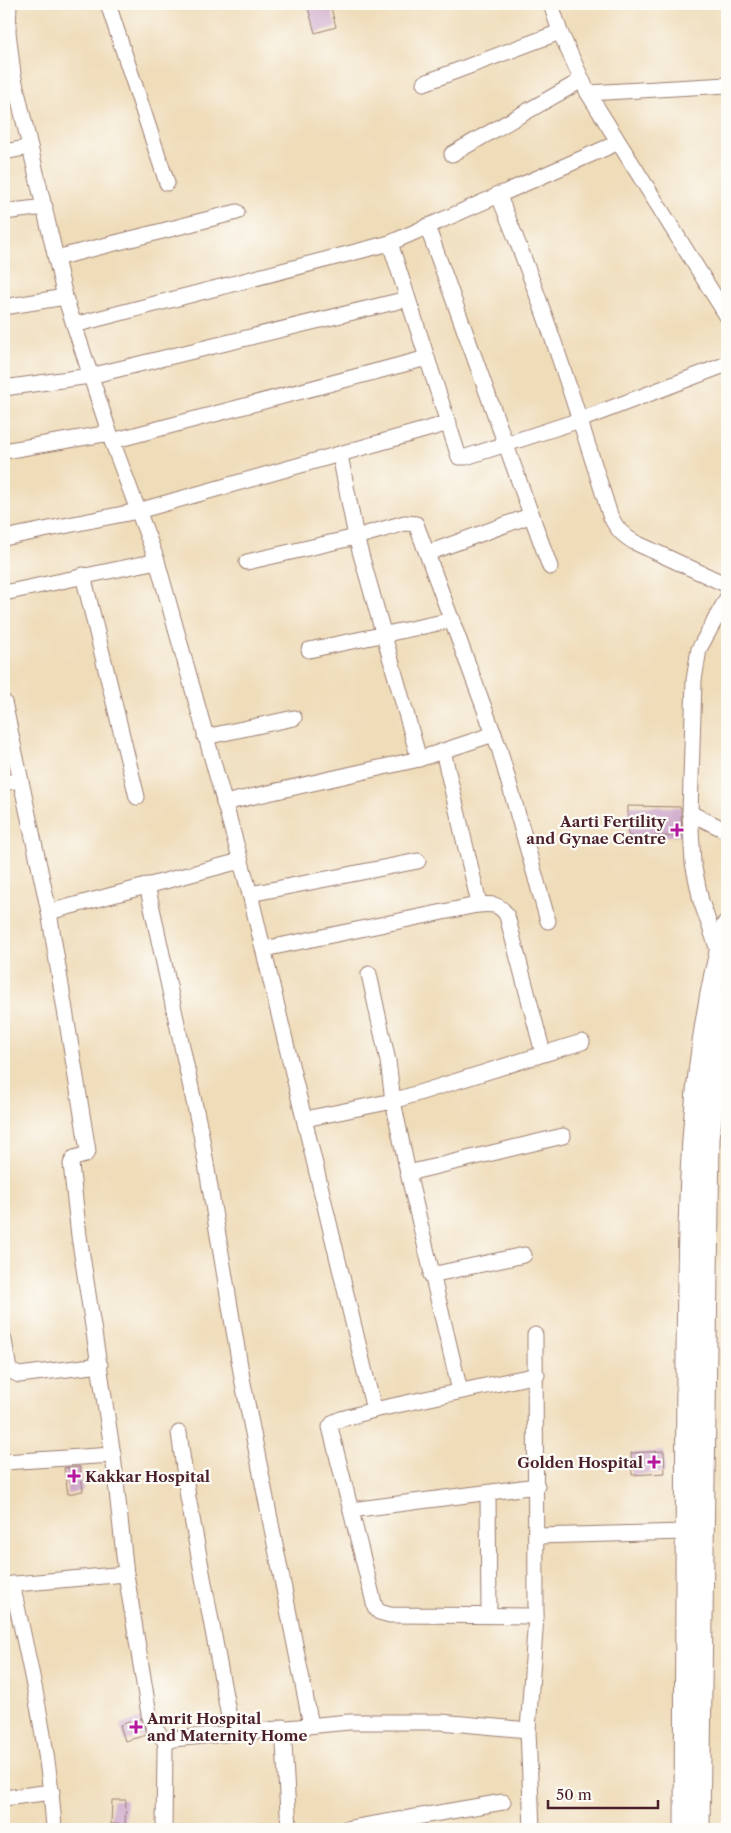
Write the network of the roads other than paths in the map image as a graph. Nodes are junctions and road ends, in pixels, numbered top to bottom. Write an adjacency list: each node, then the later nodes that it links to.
1 (9, 4): 9 (street)
2 (108, 4): 12 (street)
3 (552, 4): 4 (street)
4 (560, 32): 5 (street); 7 (street)
5 (424, 83)
6 (727, 85): 7 (street)
7 (585, 87): 8 (street); 11 (street)
8 (617, 143): 13 (street); 23 (street)
9 (30, 147): 10 (street); 14 (street)
10 (4, 152)
11 (452, 154)
12 (167, 183)
13 (498, 194): 17 (street); 29 (street)
14 (45, 207): 15 (street); 19 (street)
15 (4, 212)
16 (237, 212): 19 (street)
17 (427, 226): 18 (street); 32 (street)
18 (390, 243): 21 (street); 24 (street)
19 (56, 258): 20 (street)
20 (65, 297): 22 (street); 24 (street)
21 (407, 299): 25 (street); 27 (street)
22 (4, 307)
23 (727, 316)
24 (74, 325): 27 (street)
25 (427, 358): 30 (street); 31 (street)
26 (727, 364): 29 (street)
27 (90, 376): 28 (street); 31 (street)
28 (4, 388)
29 (580, 420): 32 (street); 44 (street)
30 (448, 424): 32 (street); 34 (street)
31 (111, 437): 33 (street); 35 (street)
32 (505, 445): 36 (street)
33 (4, 450)
34 (340, 455): 35 (street); 37 (street)
35 (138, 511): 38 (street); 40 (street)
36 (532, 515): 39 (street); 42 (street)
37 (356, 537): 39 (street); 41 (street); 48 (street)
38 (4, 538)
39 (428, 553): 47 (street)
40 (157, 561): 43 (street); 53 (street)
41 (247, 562)
42 (550, 567)
43 (83, 575): 45 (street); 58 (street)
44 (727, 585)
45 (4, 593)
46 (727, 598): 60 (street)
47 (453, 620): 48 (street); 52 (street)
48 (384, 636): 49 (street); 55 (street)
49 (309, 650)
50 (4, 703): 56 (street)
51 (294, 718): 53 (street)
52 (494, 734): 54 (street); 68 (street)
53 (205, 737): 59 (street)
54 (443, 751): 55 (street); 66 (street)
55 (420, 759): 59 (street)
56 (20, 780): 57 (street); 67 (street)
57 (4, 783)
58 (137, 797)
59 (224, 803): 62 (street)
60 (690, 813): 61 (street); 71 (street)
61 (727, 831)
62 (240, 860): 64 (street); 65 (street)
63 (418, 861): 65 (street)
64 (147, 886): 67 (street); 101 (street)
65 (250, 894): 70 (street)
66 (477, 905): 70 (street); 75 (street)
67 (49, 912): 85 (street)
68 (548, 921)
69 (727, 925): 71 (street)
70 (264, 950): 78 (street)
71 (719, 953): 95 (street)
72 (369, 974): 77 (street)
73 (727, 999): 76 (street)
74 (582, 1042): 75 (street)
75 (543, 1053): 77 (street)
76 (722, 1061): 116 (street)
77 (393, 1101): 78 (street); 80 (street)
78 (305, 1119): 88 (street)
79 (563, 1136): 80 (street)
80 (408, 1173): 82 (street)
81 (524, 1255): 82 (street)
82 (431, 1275): 87 (street)
83 (535, 1335): 86 (street)
84 (4, 1340): 85 (street)
85 (100, 1366): 90 (street)
86 (537, 1375): 87 (street); 92 (street)
87 (460, 1391): 88 (street)
88 (374, 1410): 94 (street)
89 (179, 1433): 104 (street)
90 (114, 1455): 91 (street); 97 (street)
91 (4, 1462)
92 (537, 1486): 93 (street); 96 (street)
93 (488, 1493): 94 (street); 99 (street)
94 (351, 1510): 99 (street)
95 (686, 1532): 96 (street); 115 (street)
96 (536, 1536): 100 (street)
97 (126, 1574): 98 (street); 105 (street)
98 (8, 1584): 106 (street)
99 (489, 1615): 100 (street)
100 (536, 1616): 103 (street)
101 (311, 1725): 102 (street); 103 (street)
102 (283, 1727): 104 (street); 112 (street)
103 (528, 1730): 114 (street)
104 (232, 1733): 105 (street)
105 (166, 1742): 111 (street)
106 (52, 1792): 107 (street); 110 (street)
107 (4, 1798)
108 (503, 1802): 109 (street)
109 (368, 1828): 113 (street)
110 (54, 1829)
111 (164, 1829)
112 (289, 1829)
113 (346, 1829)
114 (532, 1829)
115 (685, 1829)
116 (699, 1829)

